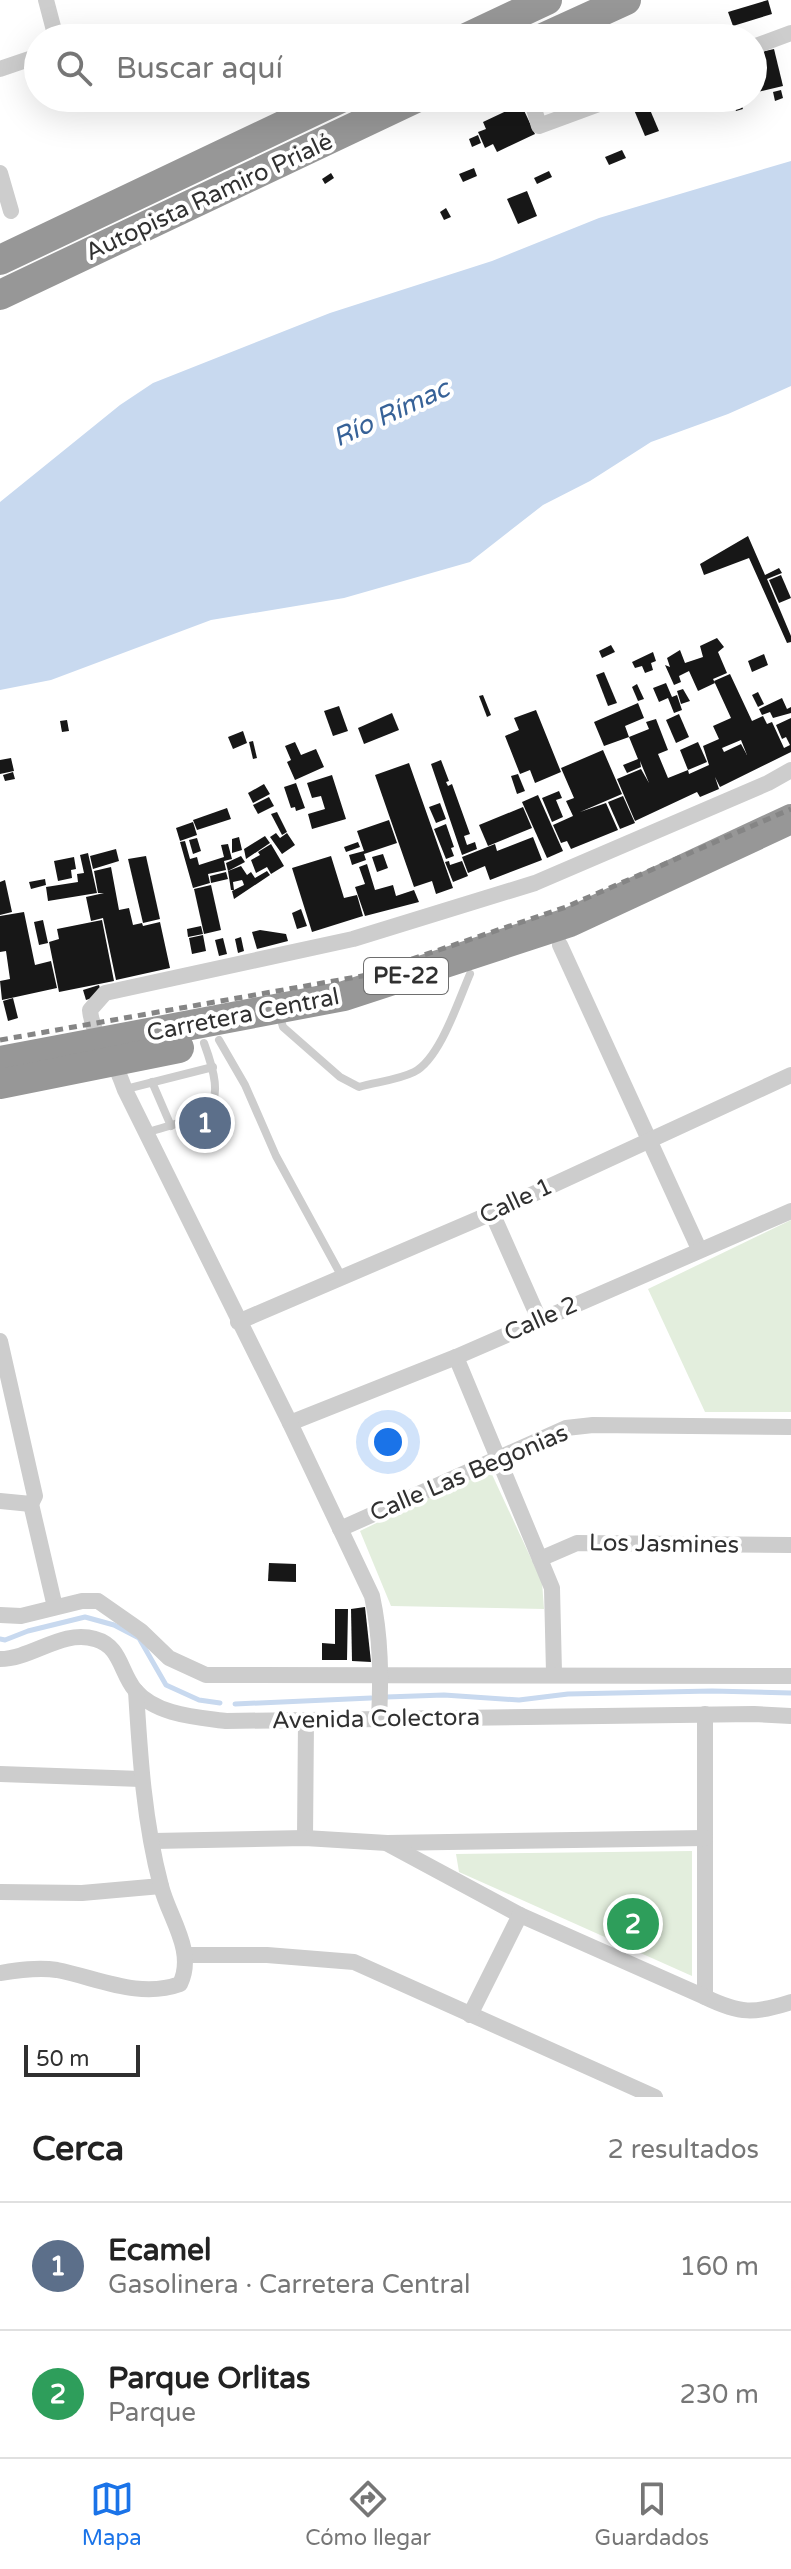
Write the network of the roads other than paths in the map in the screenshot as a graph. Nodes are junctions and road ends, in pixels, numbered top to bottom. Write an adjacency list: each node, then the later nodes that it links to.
1 (46, 0): 5 (street)
2 (547, 0): 4 (highway)
3 (626, 0): 7 (highway)
4 (508, 9): 6 (highway)
5 (52, 24)
6 (486, 24)
7 (574, 24)
8 (791, 33): 9 (street)
9 (767, 42)
10 (24, 61): 11 (street)
11 (0, 69)
12 (312, 112): 18 (highway, Autopista Ramiro Prialé)
13 (386, 112): 19 (highway, Autopista Ramiro Prialé)
14 (535, 112): 15 (street)
15 (577, 112)
16 (0, 173): 17 (street)
17 (11, 211)
18 (0, 260)
19 (0, 295)
20 (791, 770): 27 (street)
21 (791, 819): 23 (highway, Carretera Central / PE-22)
22 (791, 840): 23 (highway, Carretera Central / PE-22)
23 (544, 943): 24 (highway, Carretera Central / PE-22); 25 (highway, Carretera Central / PE-22); 35 (street)
24 (470, 974): 25 (highway, Carretera Central / PE-22); 25 (lane)
25 (280, 1018): 26 (highway, Carretera Central / PE-22); 27 (highway, Carretera Central / PE-22)
26 (212, 1050): 27 (highway, Carretera Central / PE-22); 30 (lane); 33 (lane); 39 (lane)
27 (107, 1052): 28 (highway, Carretera Central / PE-22); 31 (highway, Carretera Central / PE-22); 32 (street)
28 (0, 1061)
29 (791, 1075): 35 (street, Calle 1)
30 (152, 1082): 32 (lane); 33 (lane)
31 (0, 1084)
32 (125, 1090): 34 (street)
33 (171, 1126): 34 (lane)
34 (148, 1132): 41 (street)
35 (649, 1139): 37 (street, Calle 1); 38 (street)
36 (791, 1211): 38 (street, Calle 2)
37 (492, 1213): 39 (street, Calle 1); 40 (street)
38 (699, 1249): 40 (street, Calle 2)
39 (342, 1278): 41 (street, Calle 1)
40 (539, 1319): 43 (street, Calle 2)
41 (238, 1322): 44 (street)
42 (0, 1341): 48 (street)
43 (456, 1357): 44 (street, Calle 2); 46 (street)
44 (290, 1423): 49 (street)
45 (791, 1427): 46 (street, Calle Las Begonias)
46 (499, 1460): 49 (street, Calle Las Begonias); 51 (street)
47 (0, 1501): 48 (street)
48 (31, 1504): 52 (street)
49 (340, 1529): 56 (street)
50 (791, 1545): 51 (street, Los Jasmines)
51 (540, 1559): 55 (street)
52 (55, 1607): 53 (street, Avenida Colectora); 56 (street, Avenida Colectora)
53 (0, 1615)
54 (0, 1659): 58 (street)
55 (554, 1673): 56 (street, Avenida Colectora); 57 (street, Avenida Colectora)
56 (381, 1675): 61 (street)
57 (791, 1676)
58 (136, 1691): 62 (street, Avenida Colectora); 64 (street)
59 (705, 1714): 60 (street, Avenida Colectora); 61 (street, Avenida Colectora); 66 (street)
60 (791, 1716)
61 (379, 1719): 62 (street, Avenida Colectora)
62 (306, 1721): 65 (street)
63 (0, 1774): 64 (street)
64 (141, 1779): 67 (street)
65 (305, 1838): 67 (street); 68 (street)
66 (705, 1838): 68 (street); 74 (street)
67 (153, 1841): 69 (street)
68 (387, 1843): 71 (street)
69 (161, 1886): 70 (street); 72 (street)
70 (0, 1892)
71 (520, 1915): 74 (street); 76 (street)
72 (186, 1955): 73 (street); 76 (street)
73 (0, 1973)
74 (705, 1997): 75 (street)
75 (791, 2002)
76 (470, 2015): 77 (street)
77 (655, 2097)

